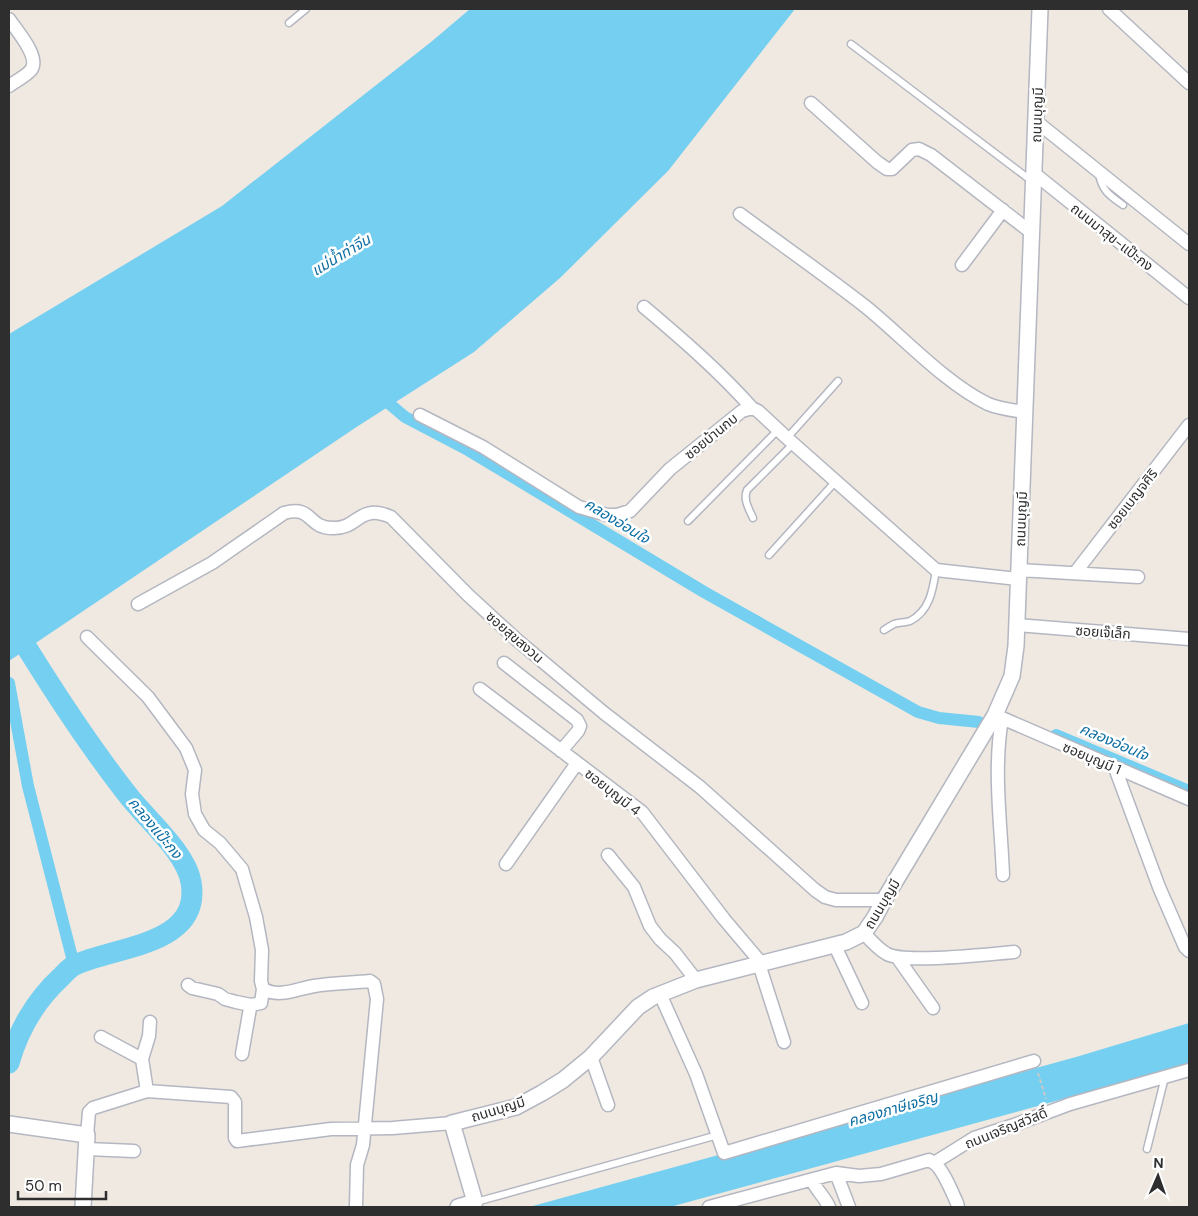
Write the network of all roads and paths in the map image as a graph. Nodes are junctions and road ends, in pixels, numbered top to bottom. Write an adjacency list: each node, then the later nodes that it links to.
1 (306, 9): 5 (lane)
2 (1040, 9): 10 (street, ถนนบุญมี)
3 (1109, 9): 7 (street)
4 (9, 18): 8 (street)
5 (289, 23)
6 (851, 44): 12 (lane)
7 (1189, 83)
8 (9, 86)
9 (811, 104): 14 (street)
10 (1037, 122): 11 (street); 12 (street, ถนนบุญมี)
11 (1099, 171): 13 (lane); 17 (street)
12 (1034, 179): 16 (street, ถนนบุญมี); 19 (street, ถนนมาสุข-แป๊ะกง)
13 (1122, 204)
14 (1003, 210): 16 (street); 18 (street)
15 (740, 214): 23 (street)
16 (1032, 233): 23 (street, ถนนบุญมี)
17 (1189, 244)
18 (962, 265)
19 (1189, 298)
20 (644, 307): 22 (street)
21 (838, 381): 26 (lane)
22 (752, 408): 24 (street, ซอยบ้านกบ); 26 (street, ซอยบ้านกบ)
23 (1025, 412): 33 (street, ถนนบุญมี)
24 (420, 415)
25 (1189, 425): 32 (street, ซอยเบญจศิริ)
26 (786, 438): 27 (street, ซอยบ้านกบ); 28 (lane); 29 (lane)
27 (836, 481): 30 (lane); 31 (street, ซอยบ้านกบ)
28 (753, 518)
29 (688, 521)
30 (769, 555)
31 (936, 570): 33 (street); 37 (lane)
32 (1075, 573): 33 (street); 34 (street)
33 (1019, 575): 36 (street, ถนนบุญมี)
34 (1138, 577)
35 (138, 604): 50 (street, ซอยสุขสงวน)
36 (1017, 625): 39 (street, ซอยเจ๊เล็ก); 42 (street, ถนนบุญมี)
37 (884, 630)
38 (87, 637): 59 (street)
39 (1189, 638)
40 (504, 663): 43 (street)
41 (480, 689): 43 (street, ซอยบุญมี 4)
42 (998, 717): 45 (street, ซอยบุญมี 1); 49 (street); 50 (street, ถนนบุญมี)
43 (561, 751): 44 (street, ซอยบุญมี 4)
44 (577, 763): 48 (street); 56 (street, ซอยบุญมี 4)
45 (1115, 768): 46 (street, ซอยบุญมี 1); 53 (street)
46 (1189, 800)
47 (608, 855): 57 (street)
48 (506, 864)
49 (1003, 875)
50 (884, 900): 51 (street, ถนนบุญมี)
51 (864, 933): 52 (street, ถนนบุญมี); 55 (street)
52 (835, 946): 56 (street, ถนนบุญมี); 61 (street)
53 (1189, 951)
54 (1014, 952): 55 (street)
55 (897, 957): 63 (street)
56 (761, 964): 57 (street, ถนนบุญมี); 66 (street)
57 (696, 980): 60 (street, ถนนบุญมี)
58 (188, 984): 62 (street)
59 (263, 989): 62 (street); 78 (street)
60 (660, 994): 68 (street, ถนนบุญมี); 79 (street)
61 (862, 1003)
62 (251, 1005): 67 (street)
63 (933, 1008)
64 (150, 1022): 69 (street)
65 (102, 1037): 69 (street)
66 (784, 1042)
67 (242, 1054)
68 (591, 1058): 74 (street); 76 (street, ถนนบุญมี)
69 (142, 1059): 73 (street)
70 (1035, 1064): 75 (path); 79 (street)
71 (1189, 1070): 72 (street, ถนนเจริญสวัสดิ์)
72 (1166, 1076): 81 (lane); 83 (street, ถนนเจริญสวัสดิ์)
73 (147, 1091): 78 (street, ถนนบุญมี); 80 (street, ถนนบุญมี)
74 (608, 1105)
75 (1048, 1106)
76 (452, 1123): 78 (street, ถนนบุญมี); 86 (street)
77 (11, 1125): 80 (street)
78 (364, 1129): 89 (street)
79 (718, 1135): 86 (lane)
80 (87, 1142): 82 (street); 88 (street)
81 (1147, 1150)
82 (134, 1151)
83 (934, 1162): 84 (street, ถนนเจริญสวัสดิ์); 94 (street)
84 (836, 1173): 85 (street, ถนนเจริญสวัสดิ์); 93 (street)
85 (812, 1180): 87 (street, ถนนเจริญสวัสดิ์); 92 (street)
86 (475, 1202): 90 (street)
87 (749, 1202): 91 (street, ถนนเจริญสวัสดิ์)
88 (83, 1207)
89 (356, 1207)
90 (458, 1207)
91 (709, 1207)
92 (829, 1207)
93 (849, 1207)
94 (958, 1207)

